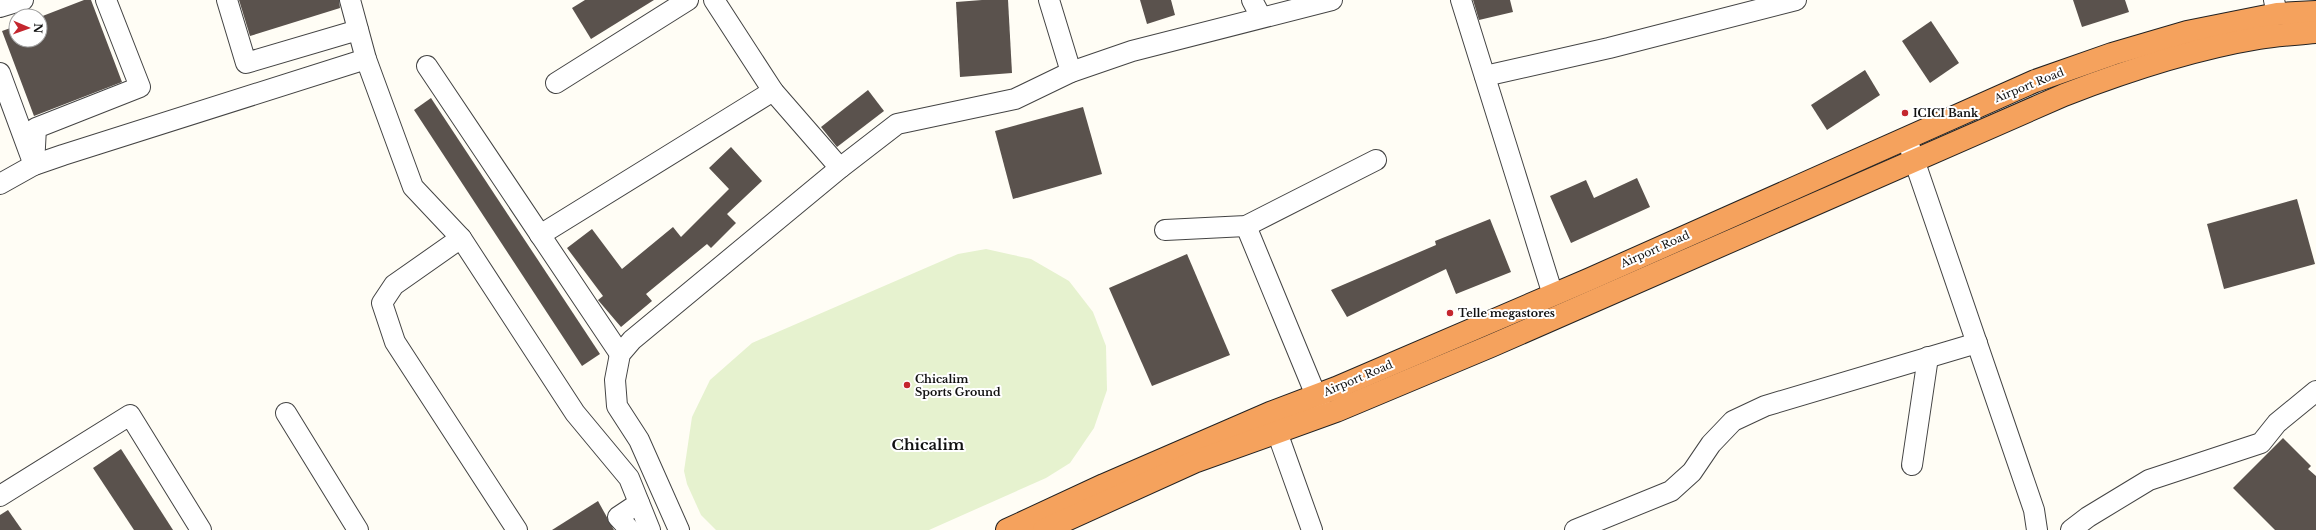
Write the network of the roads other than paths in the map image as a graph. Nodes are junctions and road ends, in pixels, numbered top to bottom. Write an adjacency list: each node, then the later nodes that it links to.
1 (23, 0): 12 (street)
2 (106, 0): 28 (street)
3 (226, 0): 16 (street)
4 (350, 0): 16 (street)
5 (688, 0): 23 (street)
6 (714, 0): 24 (street)
7 (1049, 0): 20 (street)
8 (1252, 0): 15 (street)
9 (1332, 0): 15 (street)
10 (1461, 0): 22 (street)
11 (1796, 0): 22 (street)
12 (0, 7)
13 (2276, 7): 14 (highway, Airport Road); 25 (highway, Airport Road)
14 (2316, 12)
15 (1261, 17): 20 (street)
16 (358, 30): 18 (street)
17 (2316, 32): 26 (highway, Airport Road)
18 (366, 59): 28 (street); 34 (street)
19 (427, 66): 33 (street)
20 (1071, 72): 29 (street)
21 (0, 73): 28 (street)
22 (1485, 76): 35 (street)
23 (556, 83)
24 (773, 91): 29 (street); 33 (street)
25 (1906, 137): 26 (street); 35 (highway, Airport Road)
26 (1914, 159): 36 (street); 42 (highway, Airport Road)
27 (1376, 160): 31 (street)
28 (34, 165): 30 (street)
29 (840, 168): 37 (street)
30 (0, 184)
31 (1246, 226): 32 (street); 40 (street)
32 (1164, 230)
33 (540, 235): 37 (street)
34 (462, 238): 46 (street); 49 (street)
35 (1553, 295): 40 (highway, Airport Road)
36 (1977, 343): 38 (street); 57 (street)
37 (620, 354): 52 (street)
38 (1928, 357): 44 (street); 56 (street)
39 (2316, 392): 58 (street)
40 (1316, 395): 42 (street); 53 (highway, Airport Road)
41 (286, 414): 48 (street)
42 (1324, 415): 43 (highway, Airport Road)
43 (1277, 432): 54 (highway, Airport Road); 55 (street)
44 (1912, 465)
45 (0, 496): 47 (street)
46 (639, 503): 50 (street); 51 (street)
47 (201, 530)
48 (358, 530)
49 (517, 530)
50 (630, 530)
51 (650, 530)
52 (679, 530)
53 (1007, 530)
54 (1044, 530)
55 (1312, 530)
56 (1574, 530)
57 (2037, 530)
58 (2071, 530)

